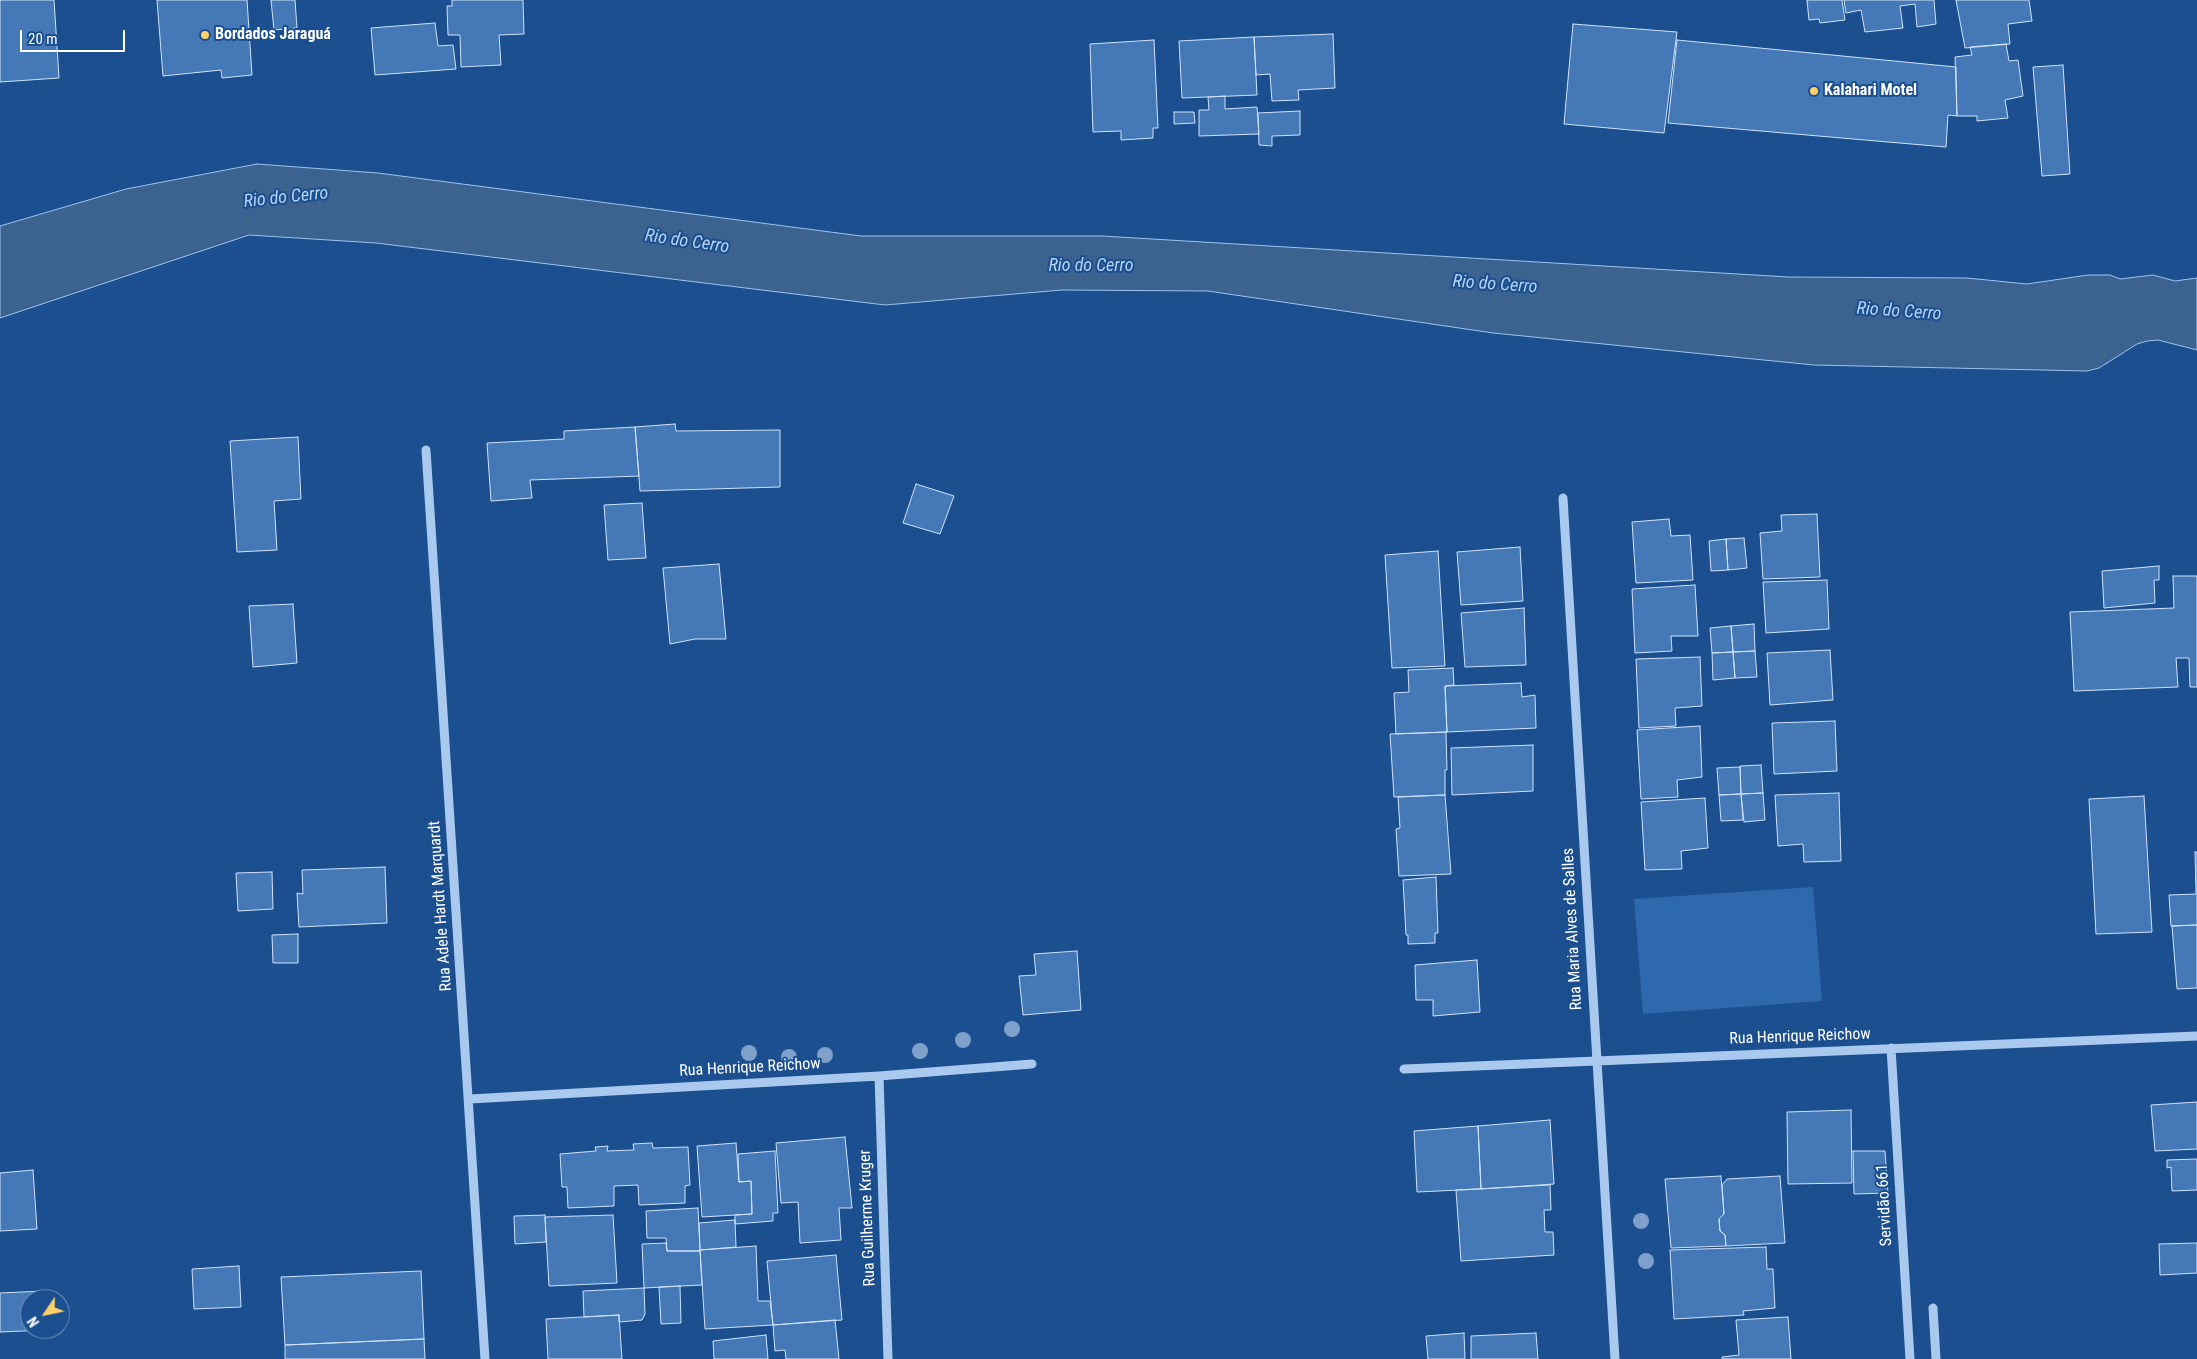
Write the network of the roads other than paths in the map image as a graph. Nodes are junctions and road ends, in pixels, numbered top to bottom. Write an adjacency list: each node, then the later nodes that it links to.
1 (426, 450): 9 (street, Rua Adele Hardt Marquardt)
2 (1563, 498): 5 (street, Rua Maria Alves de Salles)
3 (2197, 1036): 4 (street, Rua Henrique Reichow)
4 (1891, 1048): 5 (street, Rua Henrique Reichow); 14 (street, Servidão 661)
5 (1596, 1061): 7 (street, Rua Henrique Reichow); 13 (street, Rua Maria Alves de Salles)
6 (1032, 1064): 8 (street, Rua Henrique Reichow)
7 (1404, 1069)
8 (878, 1076): 9 (street, Rua Henrique Reichow); 12 (street, Rua Guilherme Kruger)
9 (470, 1100): 11 (street, Rua Adele Hardt Marquardt)
10 (1933, 1308): 15 (street)
11 (485, 1359)
12 (888, 1359)
13 (1615, 1359)
14 (1910, 1359)
15 (1936, 1359)

